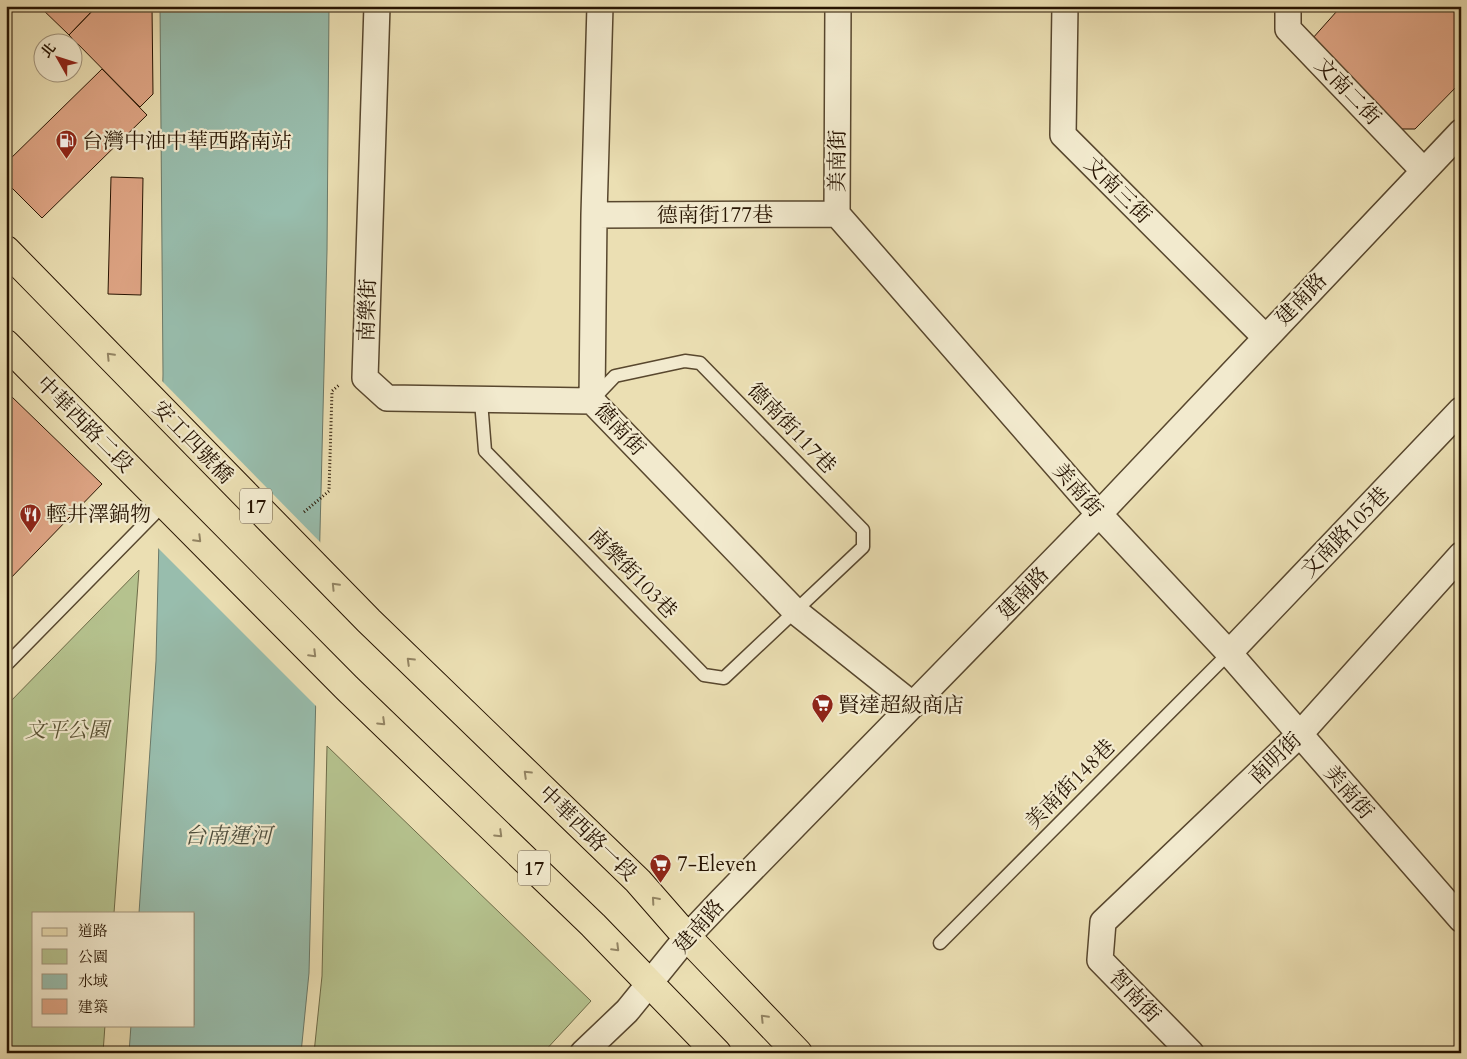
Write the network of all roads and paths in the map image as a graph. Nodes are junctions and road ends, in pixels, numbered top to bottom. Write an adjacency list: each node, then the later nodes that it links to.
1 (377, 6): 13 (street, 南樂街)
2 (600, 6): 9 (street, 德南街)
3 (838, 6): 8 (street, 美南街)
4 (1065, 6): 11 (street, 文南三街)
5 (1288, 6): 7 (street, 文南二街)
6 (1461, 132): 7 (street, 建南路)
7 (1423, 170): 11 (street, 建南路)
8 (837, 214): 9 (street, 德南街177巷); 18 (street, 美南街)
9 (594, 215): 15 (street, 德南街)
10 (6, 250): 19 (main road, 安工四號橋 / 17, one-way to 10)
11 (1264, 337): 18 (street, 建南路)
12 (6, 344): 17 (main road, 中華西路二段 / 17)
13 (365, 378): 14 (street); 19 (path)
14 (481, 401): 15 (street); 21 (lane, 南樂街103巷)
15 (592, 401): 21 (street, 德南街); 21 (lane, 德南街117巷)
16 (1461, 410): 23 (street, 文南路105巷)
17 (164, 504): 24 (lane); 31 (main road, 17, one-way to 31)
18 (1099, 514): 23 (street, 美南街); 25 (street, 建南路)
19 (281, 532): 22 (main road, 安工四號橋 / 17, one-way to 19)
20 (1461, 555): 26 (street, 南明街)
21 (795, 611): 25 (street, 德南街)
22 (369, 621): 28 (main road, 中華西路一段 / 17, one-way to 22)
23 (1229, 653): 26 (street, 美南街); 29 (lane, 美南街148巷)
24 (6, 665)
25 (913, 705): 28 (street, 建南路)
26 (1299, 735): 27 (street, 美南街); 30 (street, 南明街)
27 (1459, 914)
28 (687, 937): 31 (street, 建南路); 34 (main road, 中華西路一段 / 17, one-way to 28)
29 (940, 943)
30 (1100, 960): 35 (street, 智南街)
31 (651, 983): 32 (street, 建南路); 33 (main road, 17)
32 (583, 1053)
33 (717, 1053)
34 (798, 1053)
35 (1191, 1053)

